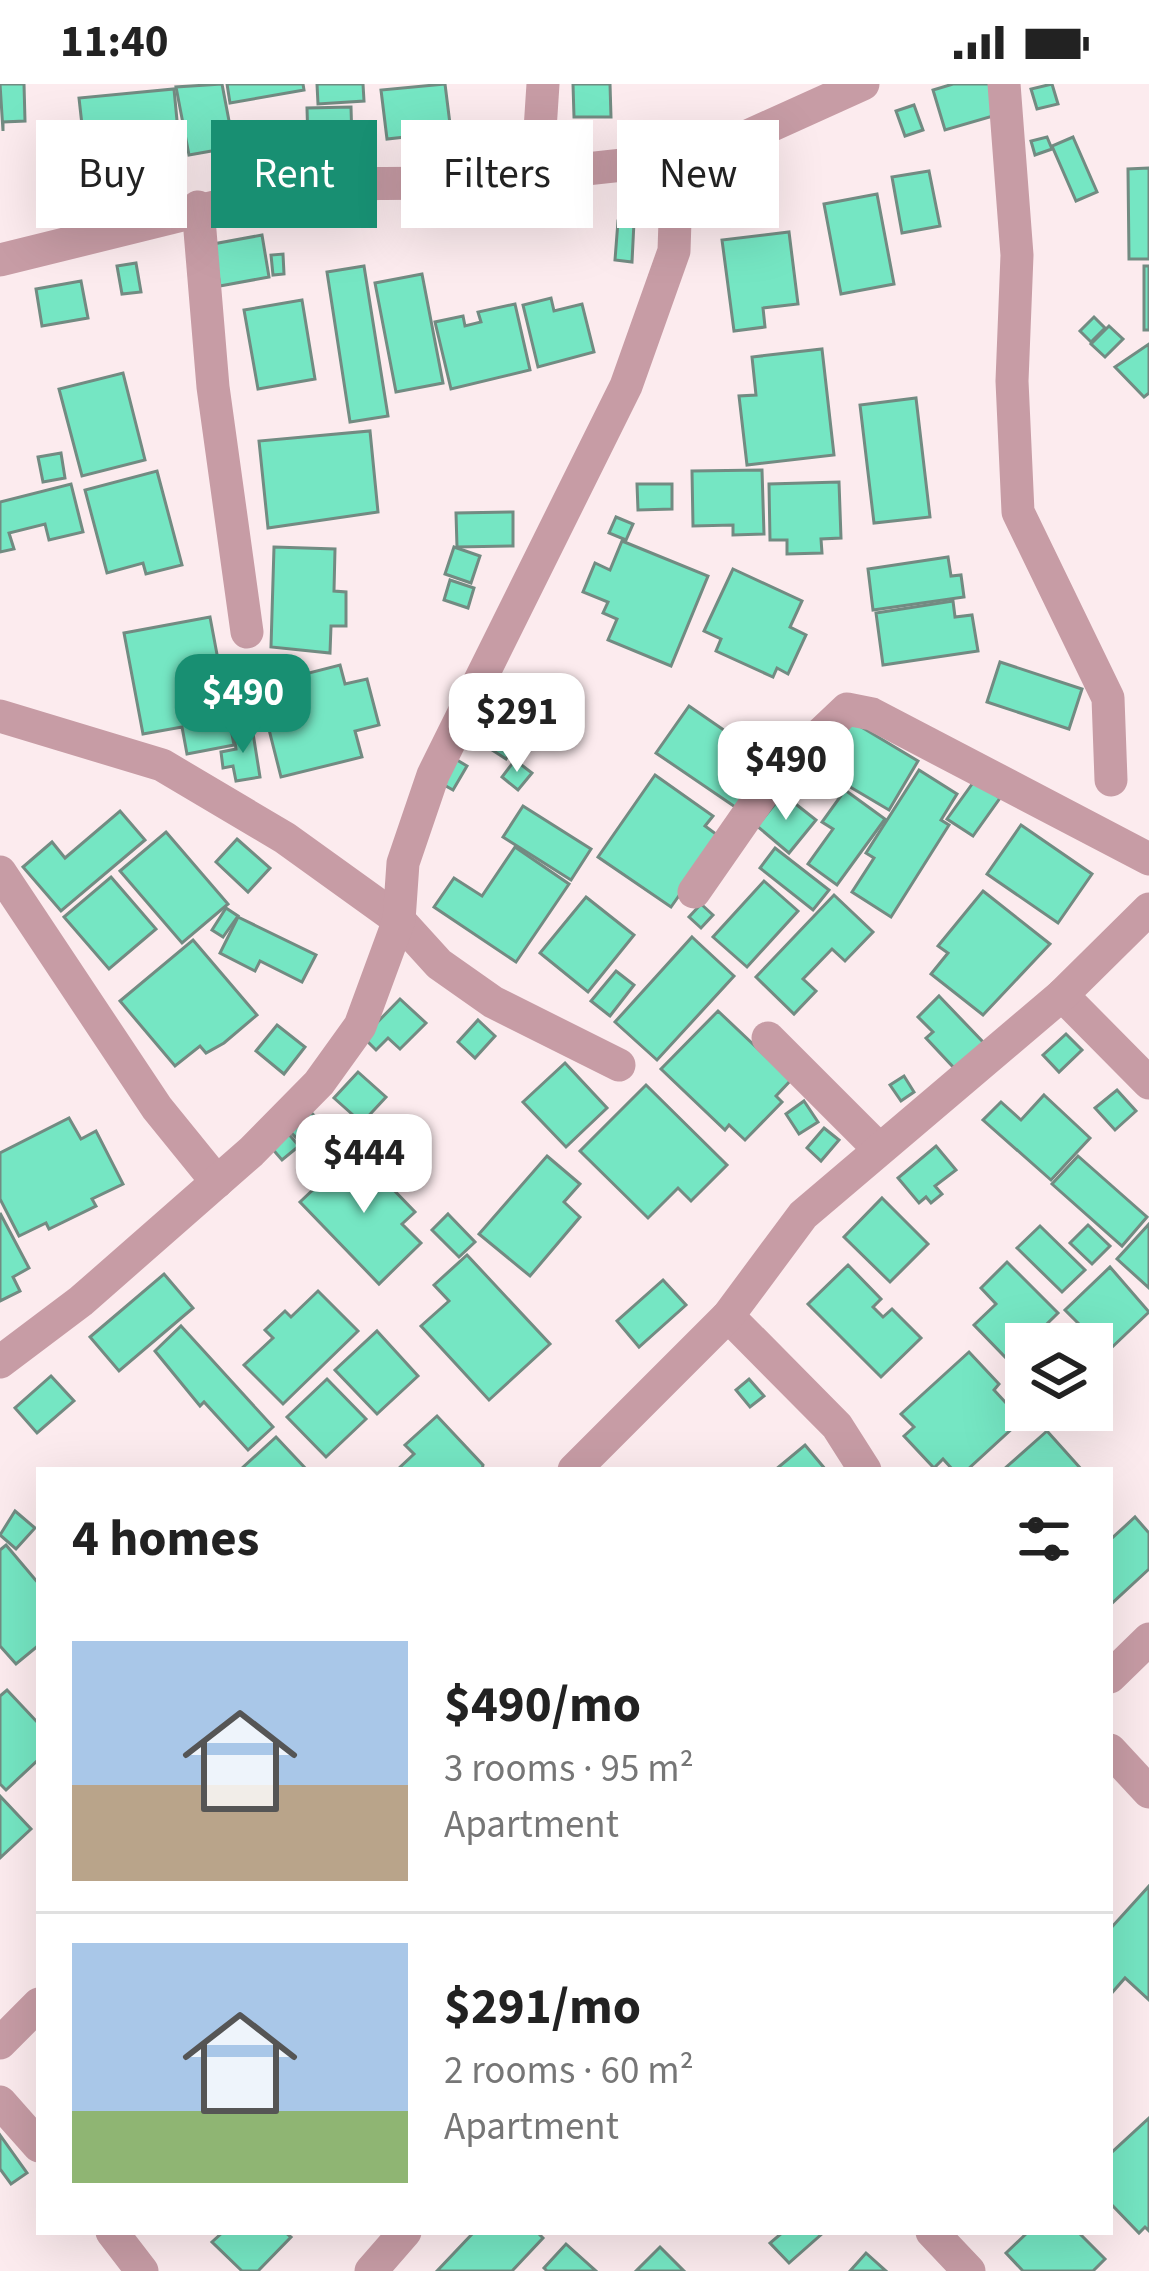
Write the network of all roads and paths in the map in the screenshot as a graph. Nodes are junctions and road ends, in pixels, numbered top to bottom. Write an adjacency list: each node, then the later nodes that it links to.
1 (543, 84): 4 (street)
2 (863, 84): 5 (street)
3 (1004, 84): 12 (street)
4 (541, 120)
5 (779, 122)
6 (401, 181): 7 (street)
7 (198, 207): 9 (street); 10 (street)
8 (674, 228): 17 (street)
9 (0, 260)
10 (247, 632)
11 (0, 716): 17 (street)
12 (1111, 780)
13 (1149, 860): 15 (street)
14 (0, 872): 23 (street)
15 (694, 892)
16 (1149, 909): 18 (street)
17 (398, 920): 20 (street); 23 (street)
18 (1062, 995): 21 (street); 22 (street)
19 (768, 1038): 22 (street)
20 (619, 1065)
21 (1149, 1083)
22 (877, 1147): 24 (street)
23 (217, 1182): 25 (street)
24 (728, 1316): 26 (street); 27 (street)
25 (0, 1361)
26 (577, 1467)
27 (863, 1467)
28 (1149, 1639): 29 (street)
29 (1113, 1674)
30 (1113, 1753): 31 (street)
31 (1149, 1792)
32 (36, 2007): 33 (street)
33 (0, 2043)
34 (0, 2102): 35 (street)
35 (36, 2143)
36 (114, 2235): 39 (street)
37 (401, 2235): 40 (street)
38 (935, 2235): 41 (street)
39 (142, 2271)
40 (371, 2271)
41 (969, 2271)

